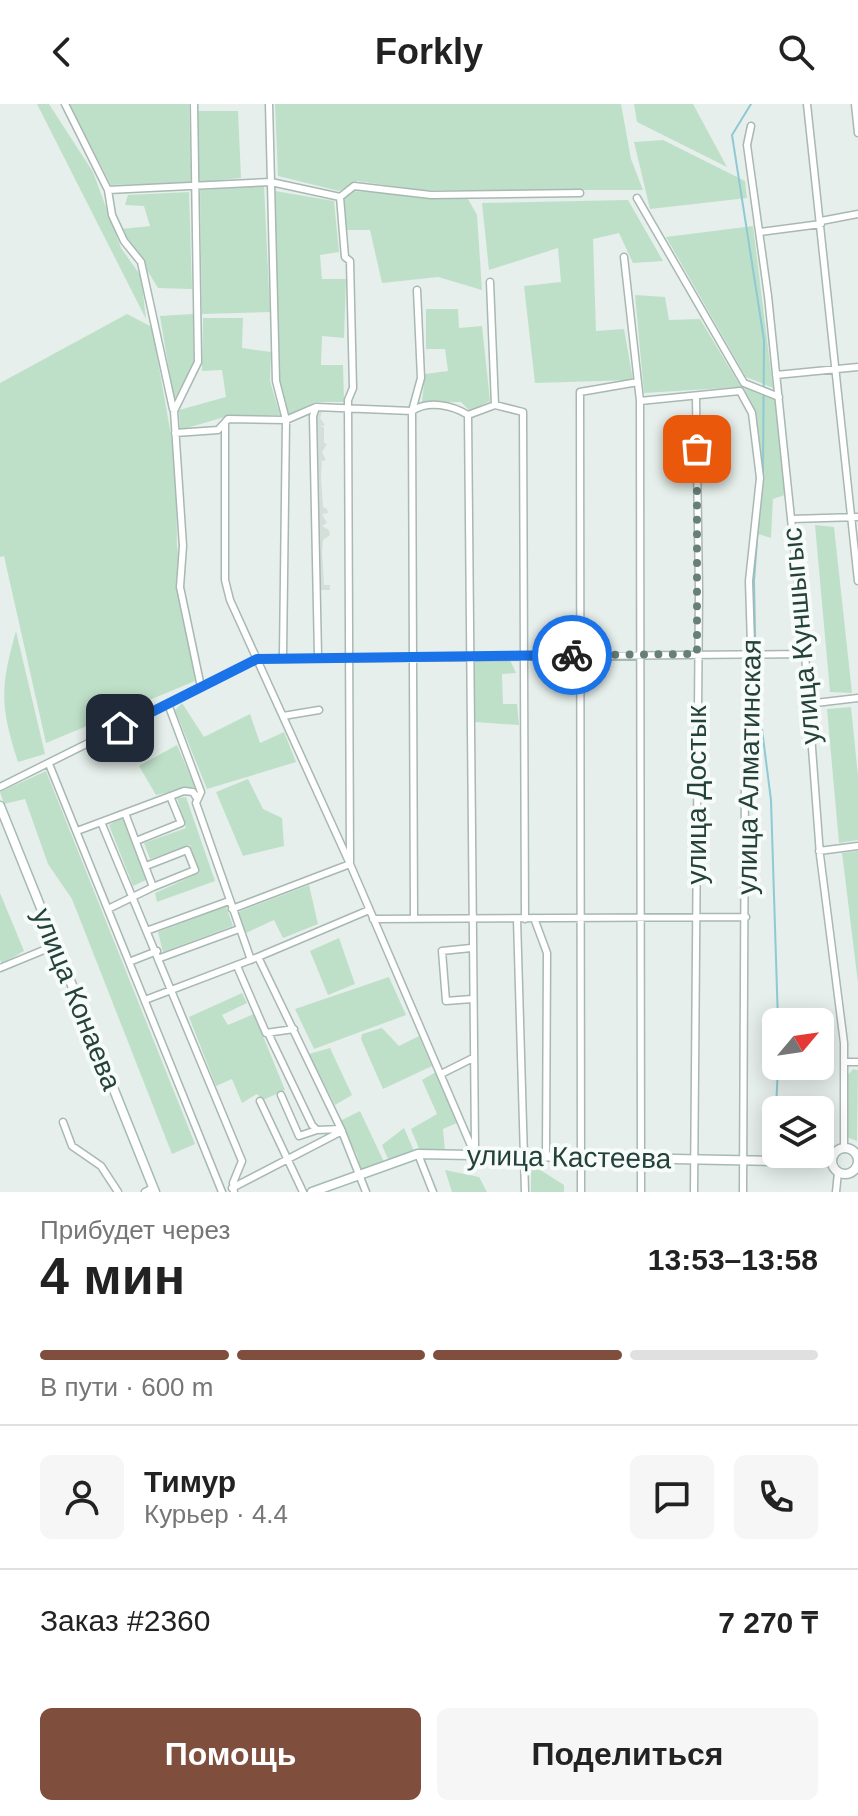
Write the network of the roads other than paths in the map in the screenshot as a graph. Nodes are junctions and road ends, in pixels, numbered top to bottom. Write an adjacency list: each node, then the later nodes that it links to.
1 (65, 104): 10 (street)
2 (194, 104): 9 (street)
3 (269, 104): 8 (street)
4 (807, 104): 15 (street)
5 (855, 104): 7 (street)
6 (751, 126): 16 (street, улица Куншыгыс)
7 (858, 133)
8 (271, 182): 9 (street); 12 (street); 33 (street)
9 (196, 187): 10 (street); 30 (street)
10 (108, 190): 30 (street)
11 (580, 193): 12 (street)
12 (340, 197): 29 (street)
13 (637, 198): 24 (street)
14 (858, 214): 15 (street)
15 (821, 222): 16 (street); 21 (street)
16 (760, 232): 22 (street, улица Куншыгыс)
17 (624, 257): 23 (street)
18 (490, 282): 27 (street)
19 (417, 290): 31 (street)
20 (858, 367): 21 (street)
21 (838, 369): 22 (street); 36 (street)
22 (776, 375): 24 (street, улица Куншыгыс)
23 (638, 382): 26 (street); 44 (street)
24 (779, 397): 37 (street, улица Куншыгыс)
25 (696, 398): 26 (street); 39 (street, улица Достык); 40 (street, улица Алматинская)
26 (640, 401): 45 (street)
27 (495, 405): 32 (street); 43 (street)
28 (316, 407): 29 (street); 33 (street); 47 (street)
29 (350, 409): 31 (street); 48 (street)
30 (174, 411): 35 (street)
31 (412, 411): 32 (street); 49 (street)
32 (468, 415): 42 (street)
33 (286, 420): 34 (street); 46 (street)
34 (225, 425): 35 (street); 50 (street)
35 (175, 433): 51 (street)
36 (855, 517): 37 (street); 38 (street)
37 (791, 519): 41 (street, улица Куншыгыс)
38 (858, 581)
39 (697, 654): 40 (street); 45 (street); 75 (street, улица Достык)
40 (753, 654): 41 (street); 76 (street, улица Алматинская)
41 (805, 654): 54 (street, улица Куншыгыс)
42 (469, 655): 43 (street); 49 (street); 82 (street)
43 (525, 655): 44 (street); 83 (street)
44 (583, 655): 45 (street); 78 (street)
45 (641, 655): 79 (street)
46 (283, 656): 47 (street); 50 (street)
47 (318, 656): 48 (street)
48 (350, 656): 49 (street); 68 (street)
49 (412, 656): 81 (street)
50 (257, 659): 51 (street); 56 (street)
51 (201, 687): 53 (street)
52 (858, 698): 54 (street)
53 (168, 704): 57 (street); 60 (street)
54 (807, 704): 67 (street, улица Куншыгыс)
55 (319, 710): 56 (street)
56 (283, 716): 68 (street)
57 (49, 764): 58 (street); 64 (street)
58 (0, 787)
59 (170, 796): 60 (street); 62 (street); 65 (street)
60 (196, 797): 72 (street)
61 (0, 806): 86 (street, улица Конаева)
62 (125, 813): 63 (street); 65 (street)
63 (101, 822): 64 (street); 71 (street)
64 (77, 831): 73 (street)
65 (136, 841): 69 (street)
66 (858, 846): 67 (street)
67 (819, 851): 99 (street, улица Куншыгыс)
68 (350, 864): 72 (street); 74 (street)
69 (146, 866): 70 (street); 70 (street)
70 (153, 887): 71 (street)
71 (135, 898): 73 (street); 85 (street)
72 (231, 905): 84 (street); 85 (street)
73 (108, 909): 90 (street)
74 (369, 910): 80 (street); 89 (street)
75 (696, 917): 76 (street); 79 (street); 117 (street, улица Достык)
76 (746, 917): 118 (street, улица Алматинская)
77 (534, 918): 78 (street); 83 (street); 112 (street)
78 (583, 918): 79 (street); 113 (street)
79 (642, 918): 115 (street)
80 (373, 919): 81 (street); 101 (street)
81 (414, 919): 82 (street)
82 (470, 919): 83 (street); 87 (street)
83 (521, 919): 111 (street)
84 (239, 929): 88 (street); 89 (street)
85 (149, 930): 88 (street)
86 (56, 945): 92 (street); 124 (street, улица Конаева)
87 (471, 948): 94 (street); 94 (street)
88 (159, 954): 90 (street); 93 (street)
89 (254, 959): 91 (street); 96 (street)
90 (129, 962): 95 (street)
91 (237, 966): 93 (street); 97 (street)
92 (0, 968)
93 (174, 990): 95 (street); 123 (street)
94 (472, 999): 98 (street)
95 (145, 1000): 126 (street)
96 (294, 1029): 97 (street); 106 (street)
97 (269, 1035): 105 (street)
98 (473, 1058): 101 (street); 110 (street)
99 (844, 1062): 100 (street); 107 (street, улица Куншыгыс)
100 (858, 1062)
101 (441, 1074): 110 (street)
102 (281, 1095): 105 (street)
103 (260, 1101): 114 (street)
104 (63, 1122): 125 (street)
105 (317, 1130): 106 (street)
106 (342, 1130): 114 (street); 122 (street)
107 (844, 1148): 108 (street); 116 (street)
108 (856, 1148): 121 (street)
109 (418, 1154): 110 (street, улица Кастеева); 122 (street, улица Кастеева); 130 (street)
110 (475, 1155): 111 (street, улица Кастеева)
111 (525, 1156): 112 (street, улица Кастеева); 131 (street)
112 (546, 1157): 113 (street, улица Кастеева)
113 (582, 1157): 115 (street, улица Кастеева); 132 (street)
114 (286, 1158): 123 (street); 127 (street)
115 (641, 1158): 117 (street, улица Кастеева); 133 (street)
116 (834, 1158)
117 (694, 1159): 118 (street, улица Кастеева); 134 (street, улица Достык)
118 (744, 1160): 119 (street, улица Кастеева); 135 (street, улица Алматинская)
119 (762, 1160)
120 (834, 1165): 121 (street)
121 (838, 1172): 136 (street)
122 (359, 1174): 128 (street, улица Кастеева); 129 (street)
123 (233, 1190)
124 (151, 1191)
125 (118, 1192)
126 (222, 1192)
127 (303, 1192)
128 (312, 1192)
129 (366, 1192)
130 (433, 1192)
131 (525, 1192)
132 (581, 1192)
133 (641, 1192)
134 (694, 1192)
135 (743, 1192)
136 (836, 1192)

